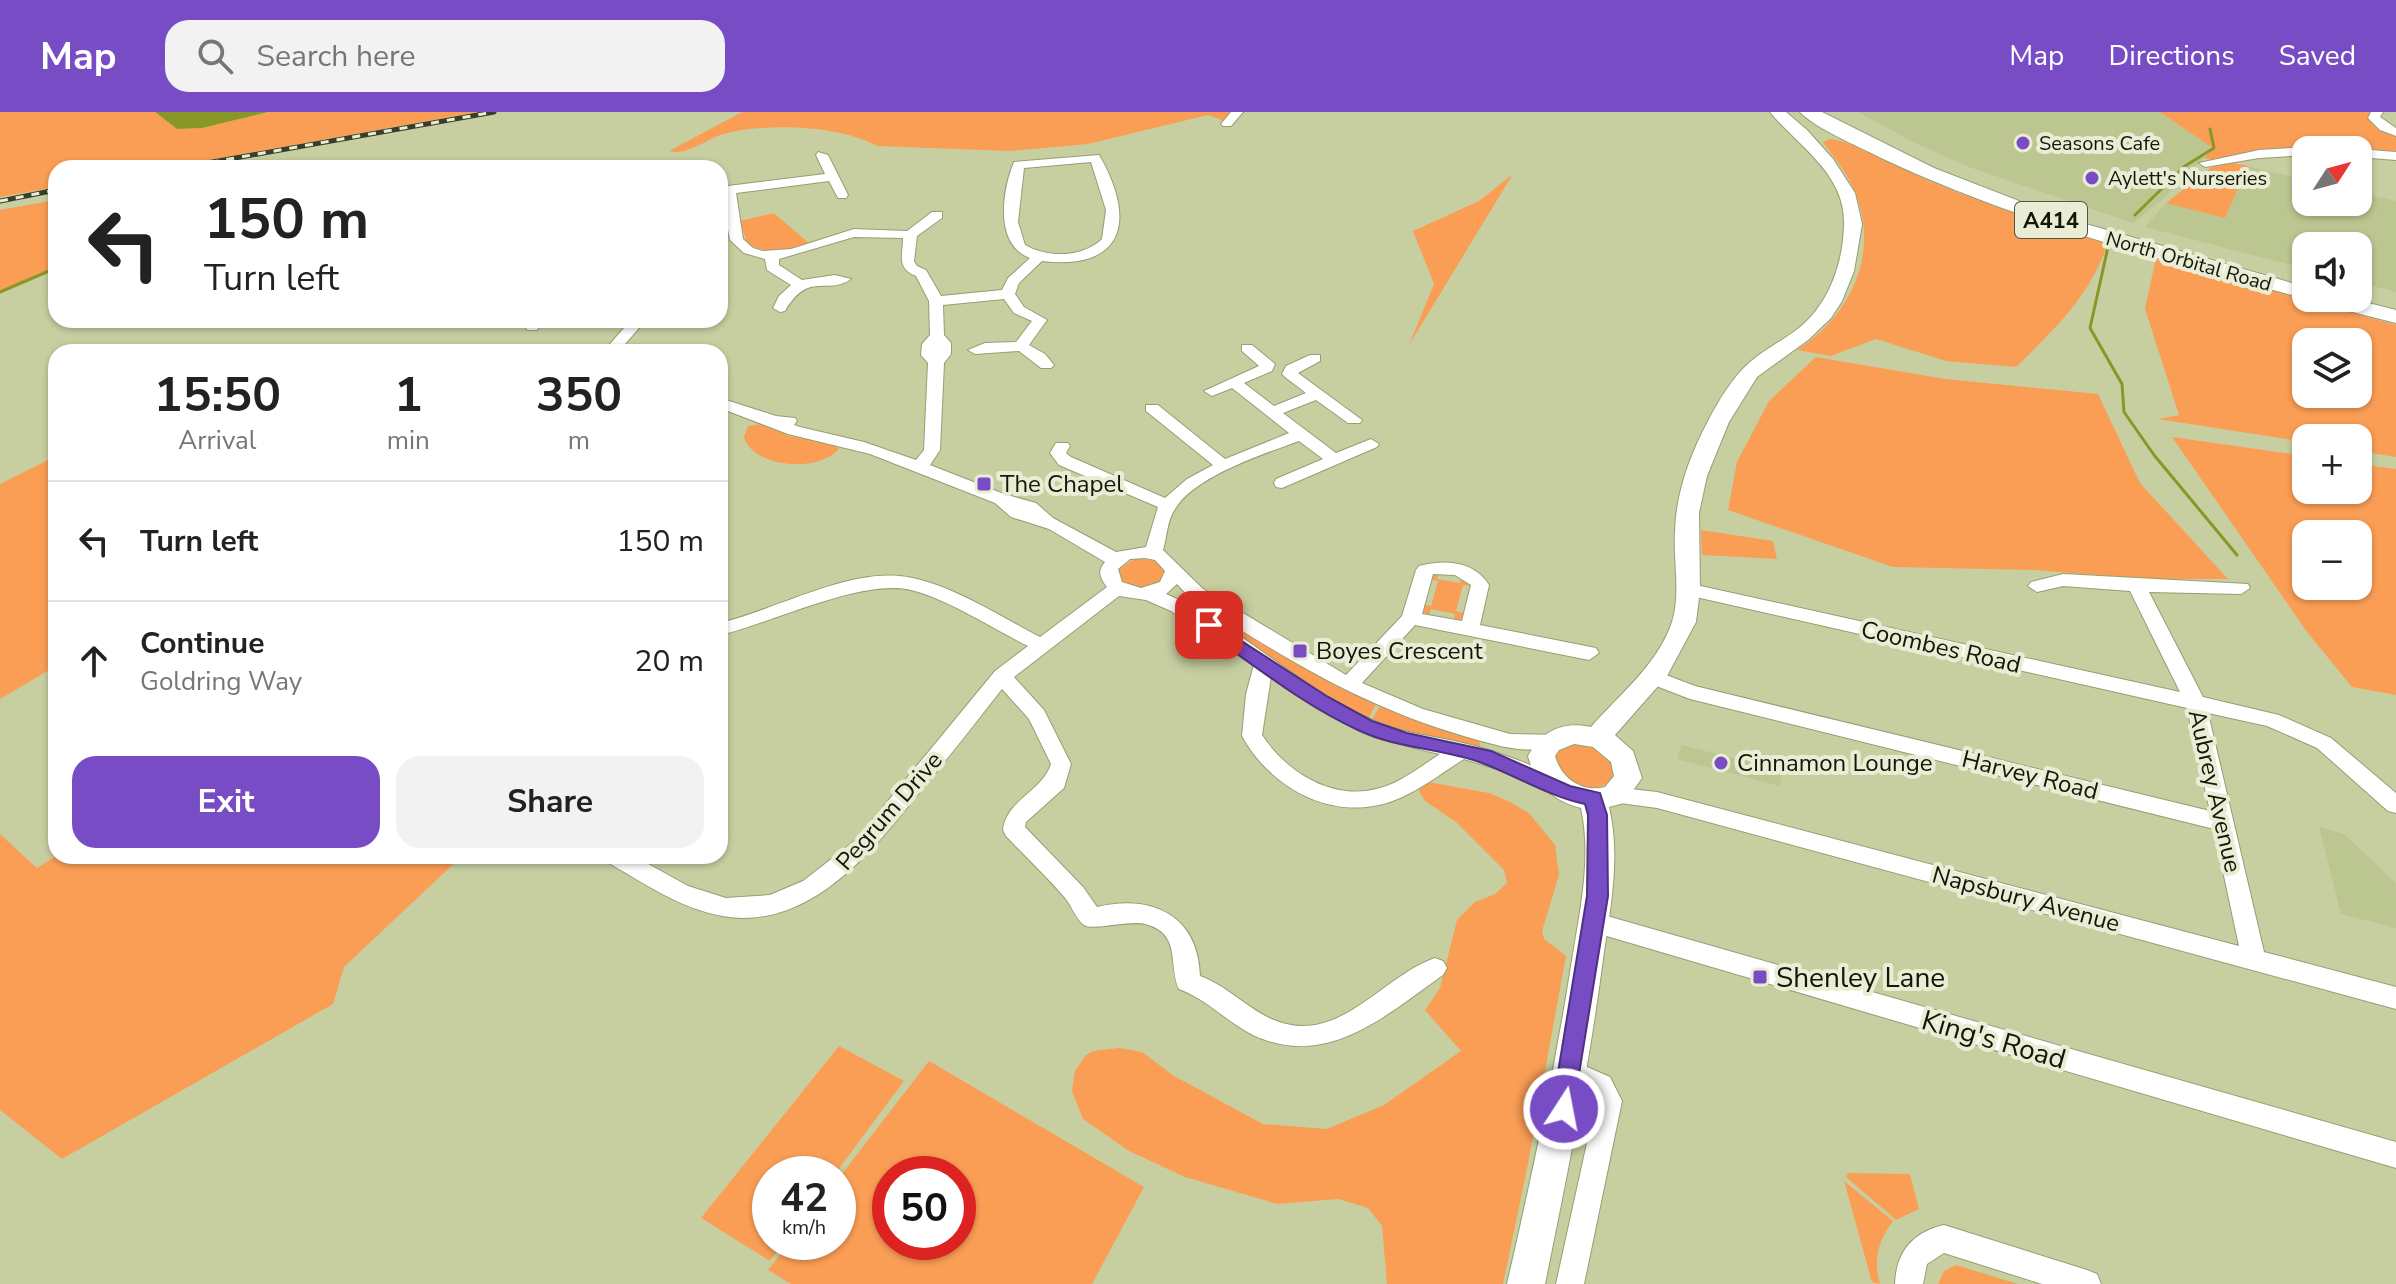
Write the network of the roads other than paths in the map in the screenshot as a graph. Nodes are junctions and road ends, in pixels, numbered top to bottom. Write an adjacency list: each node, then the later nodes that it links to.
1 (1237, 112): 5 (street)
2 (1777, 112): 4 (main road)
3 (2377, 112): 6 (street)
4 (1814, 121): 20 (highway, North Orbital Road / A414); 23 (highway, North Orbital Road / A414); 60 (main road)
5 (1227, 124)
6 (2396, 132)
7 (2292, 152): 11 (street)
8 (2372, 154): 10 (street)
9 (822, 155): 12 (street)
10 (2396, 156)
11 (2205, 163)
12 (833, 177): 13 (street); 14 (street)
13 (728, 190)
14 (842, 195)
15 (728, 206): 18 (street)
16 (937, 215): 17 (street)
17 (910, 235): 18 (street); 26 (street)
18 (772, 255): 22 (street)
19 (1039, 257): 19 (street); 24 (street)
20 (2292, 277)
21 (844, 279): 22 (street)
22 (800, 285): 28 (street)
23 (2292, 289)
24 (1008, 294): 26 (street); 33 (street)
25 (2372, 299): 27 (highway)
26 (936, 301): 49 (street)
27 (2396, 305)
28 (780, 308)
29 (2372, 311): 30 (highway)
30 (2396, 317)
31 (632, 328): 32 (street)
32 (617, 344)
33 (1021, 346): 35 (street); 37 (street)
34 (1247, 348): 38 (street)
35 (975, 350)
36 (1315, 358): 40 (street)
37 (1046, 365)
38 (1233, 382): 39 (street); 43 (street)
39 (1212, 391)
40 (1317, 394): 43 (street); 44 (street)
41 (728, 406): 49 (street)
42 (1152, 408): 50 (street)
43 (1272, 412): 45 (street)
44 (1354, 420)
45 (1300, 435): 48 (street); 50 (street)
46 (1371, 444): 48 (street)
47 (1062, 446): 52 (street)
48 (1334, 460): 51 (street)
49 (920, 466): 54 (street)
50 (1224, 466): 52 (street)
51 (1282, 483)
52 (1168, 505): 53 (street)
53 (1153, 553): 54 (street); 55 (street)
54 (1116, 560): 58 (street)
55 (1174, 572): 61 (street); 70 (street)
56 (2037, 586): 57 (street)
57 (2137, 586): 59 (street); 71 (street, Aubrey Avenue)
58 (1117, 588): 61 (street); 65 (street, Pegrum Drive)
59 (2241, 588)
60 (1687, 589): 69 (main road); 71 (street, Coombes Road)
61 (1149, 594): 67 (street)
62 (1411, 618): 64 (street); 64 (street); 70 (street)
63 (728, 626): 65 (street)
64 (1470, 629): 66 (street)
65 (1041, 645): 68 (street, Pegrum Drive)
66 (1589, 653)
67 (1265, 661): 74 (street); 74 (street)
68 (1002, 676): 79 (street, Pegrum Drive); 82 (street)
69 (1653, 677): 72 (main road); 78 (street, Harvey Road)
70 (1348, 685): 73 (street)
71 (2196, 704): 77 (street, Coombes Road); 78 (street, Aubrey Avenue)
72 (1597, 738): 73 (main road); 76 (main road)
73 (1553, 740): 75 (main road)
74 (1459, 752): 75 (street)
75 (1555, 785): 76 (main road)
76 (1611, 789): 80 (main road); 81 (street, Napsbury Avenue)
77 (2396, 805)
78 (2223, 823): 81 (street, Aubrey Avenue)
79 (630, 864)
80 (1593, 922): 84 (main road); 85 (street, King's Road)
81 (2254, 959): 83 (street, Napsbury Avenue)
82 (1435, 968)
83 (2396, 998)
84 (1571, 1072): 86 (main road); 87 (street)
85 (2396, 1155)
86 (1526, 1284)
87 (1570, 1284)
88 (1909, 1284): 89 (street)
89 (2087, 1284)

